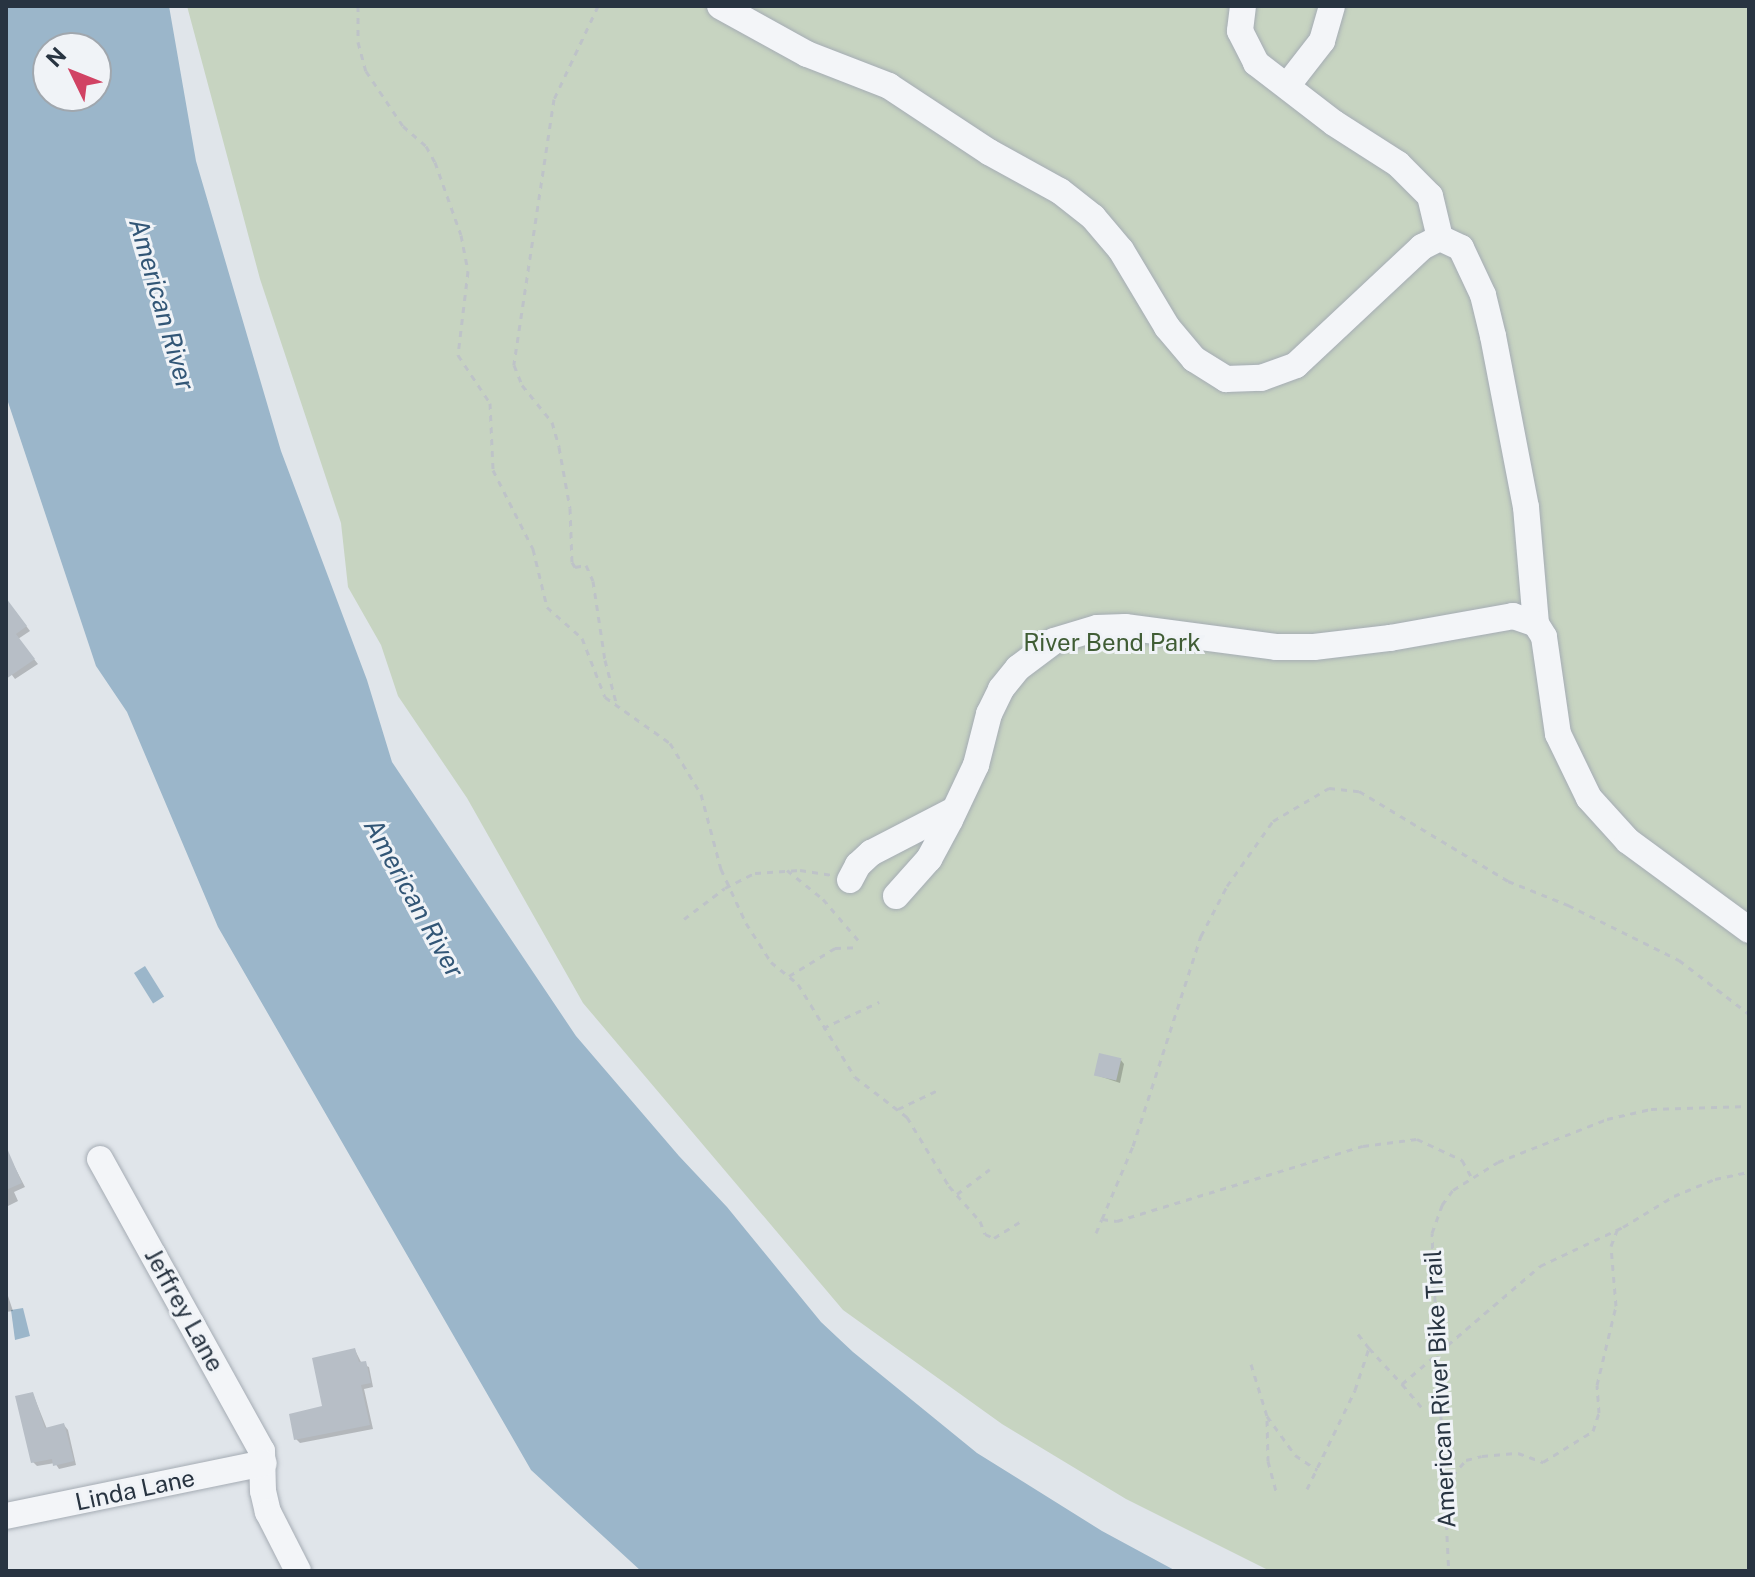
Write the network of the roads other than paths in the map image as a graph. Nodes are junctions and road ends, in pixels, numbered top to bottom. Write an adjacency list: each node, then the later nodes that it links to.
1 (720, 6): 5 (street)
2 (1243, 6): 4 (street)
3 (1332, 6): 4 (street)
4 (1287, 86): 5 (street)
5 (1440, 238): 6 (street)
6 (1536, 624): 7 (street); 10 (street)
7 (954, 810): 8 (street); 9 (street)
8 (850, 880)
9 (896, 896)
10 (1749, 930)
11 (100, 1159): 12 (street, Jeffrey Lane)
12 (264, 1463): 13 (street, Linda Lane); 14 (street)
13 (6, 1516)
14 (298, 1571)

